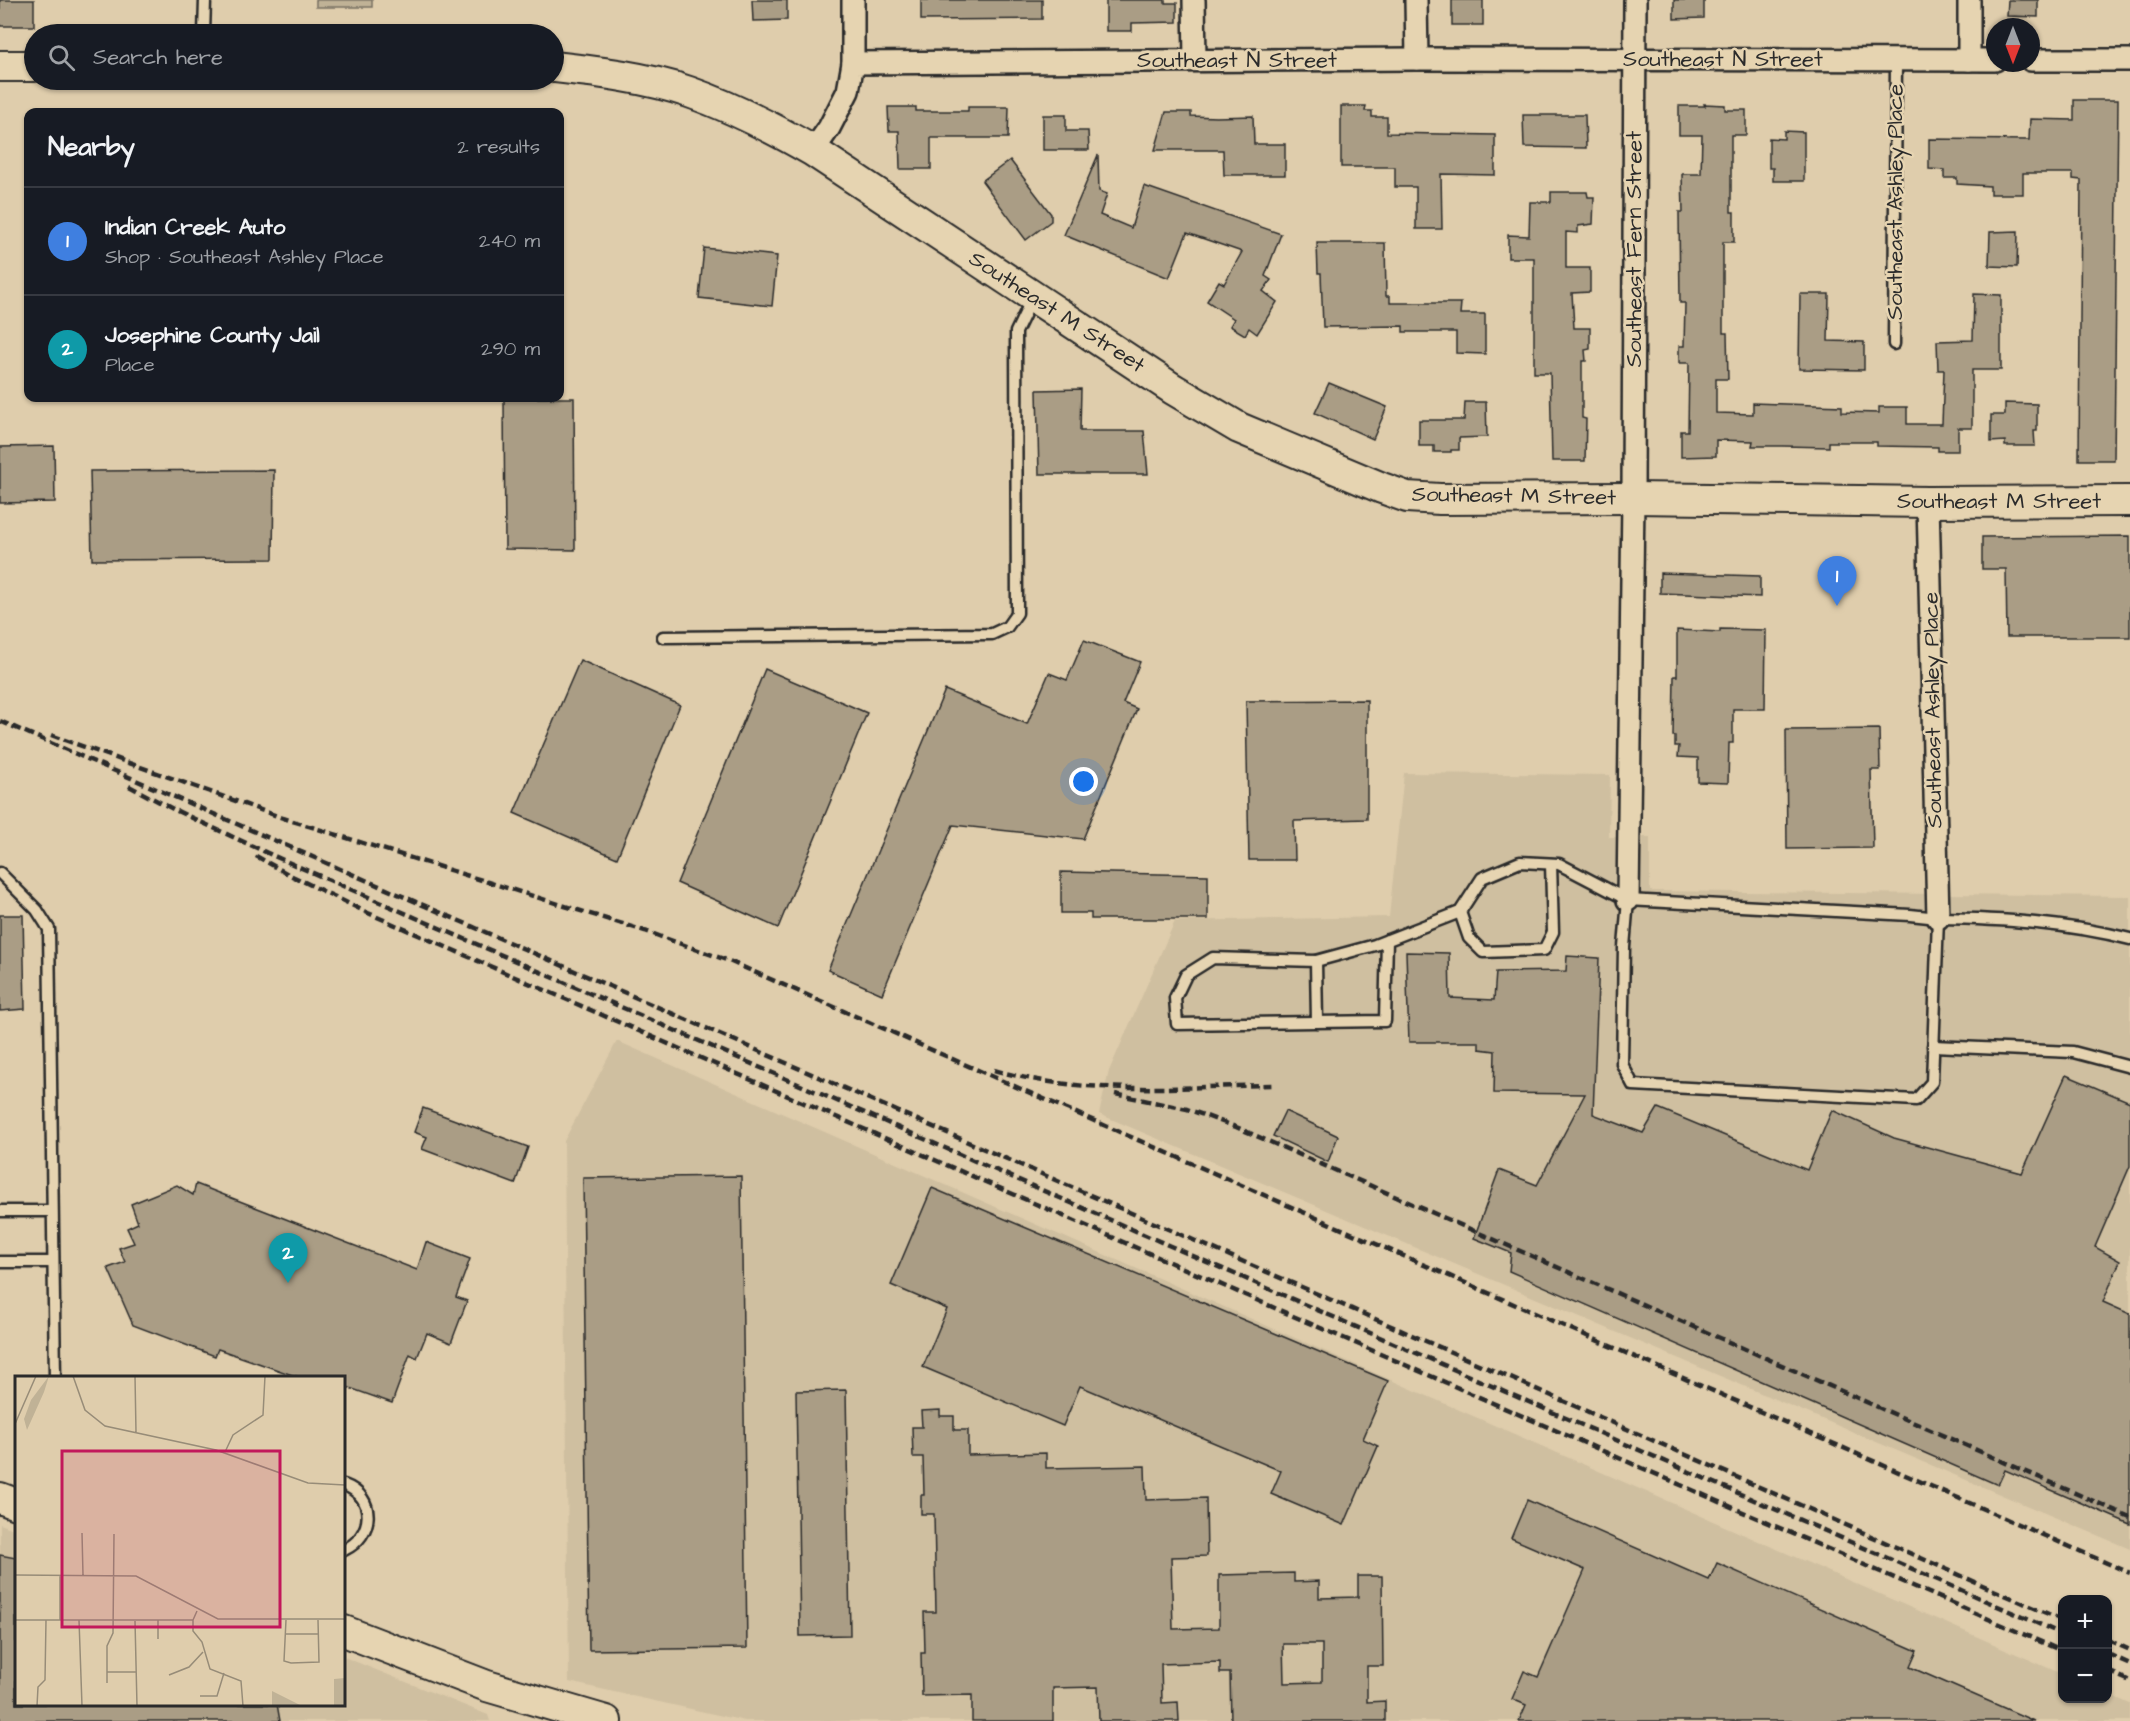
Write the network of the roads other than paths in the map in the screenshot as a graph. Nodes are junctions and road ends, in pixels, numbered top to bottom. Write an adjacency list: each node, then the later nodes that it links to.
1 (205, 0): 7 (lane)
2 (853, 0): 16 (street)
3 (1194, 0): 10 (street)
4 (1416, 0): 8 (street)
5 (1635, 0): 9 (street, Southeast Fern Street)
6 (1969, 0): 12 (street)
7 (204, 24)
8 (1417, 59): 9 (street, Southeast N Street); 10 (street, Southeast N Street)
9 (1635, 59): 11 (street, Southeast N Street); 23 (street, Southeast Fern Street)
10 (1196, 60): 16 (street, Southeast N Street)
11 (1896, 60): 12 (street, Southeast N Street); 22 (lane, Southeast Ashley Place)
12 (1969, 60): 13 (street, Southeast N Street)
13 (1986, 60)
14 (2040, 60): 15 (street)
15 (2130, 60)
16 (853, 63): 20 (street)
17 (0, 66): 18 (street)
18 (24, 66)
19 (564, 68): 20 (street)
20 (813, 151): 21 (street, Southeast M Street)
21 (1034, 297): 23 (street, Southeast M Street); 26 (lane)
22 (1894, 344)
23 (1633, 498): 25 (street, Southeast M Street); 29 (street, Southeast Fern Street)
24 (2130, 501): 25 (street, Southeast M Street)
25 (1928, 502): 31 (street, Southeast Ashley Place)
26 (663, 637)
27 (1551, 864): 29 (lane); 30 (lane); 30 (lane)
28 (0, 873): 39 (lane)
29 (1628, 900): 31 (lane); 36 (lane)
30 (1460, 912): 33 (lane)
31 (1938, 918): 32 (lane); 36 (lane)
32 (2130, 939)
33 (1387, 940): 34 (lane); 35 (lane)
34 (1316, 961): 35 (lane); 35 (lane)
35 (1317, 1022)
36 (1934, 1046): 37 (lane)
37 (2130, 1067)
38 (0, 1211): 39 (lane)
39 (52, 1212): 41 (lane)
40 (0, 1262): 41 (lane)
41 (53, 1262): 42 (lane)
42 (55, 1376)
43 (345, 1486): 46 (lane)
44 (0, 1498): 45 (street)
45 (15, 1504)
46 (345, 1550)
47 (345, 1630): 48 (street)
48 (540, 1712): 49 (street)
49 (606, 1721)

